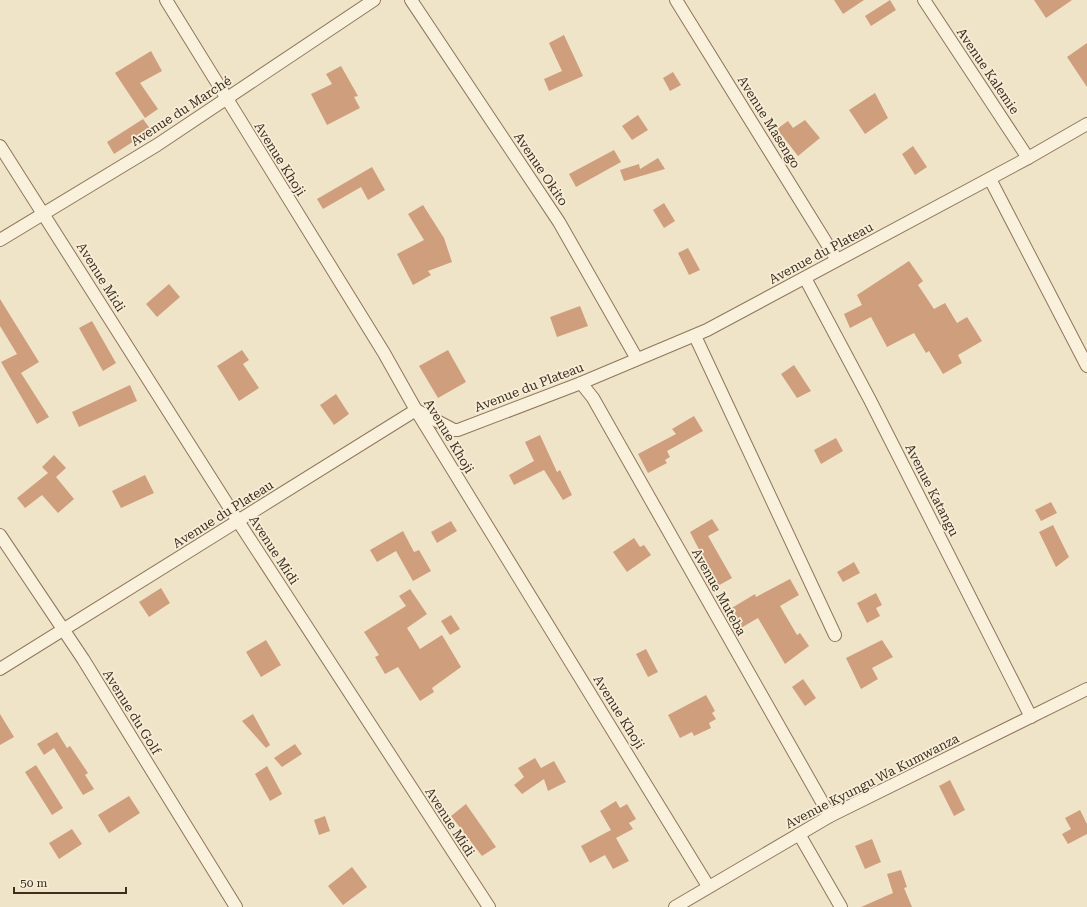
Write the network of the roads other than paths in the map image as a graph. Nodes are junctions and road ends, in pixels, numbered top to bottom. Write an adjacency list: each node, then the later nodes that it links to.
1 (166, 0): 6 (street, Avenue Khoji)
2 (374, 0): 6 (street, Avenue du Marché)
3 (411, 0): 16 (street, Avenue Okito)
4 (676, 0): 13 (street, Avenue Masengo)
5 (924, 0): 9 (street, Avenue Kalemie)
6 (227, 99): 11 (street, Avenue du Marché); 19 (street, Avenue Khoji)
7 (1087, 124): 9 (street, Avenue du Plateau)
8 (0, 146): 11 (street, Avenue Midi)
9 (1028, 158): 10 (street, Avenue du Plateau)
10 (990, 178): 13 (street, Avenue du Plateau); 17 (street)
11 (43, 213): 12 (street, Avenue du Marché); 20 (street, Avenue Midi)
12 (0, 240)
13 (837, 260): 14 (street, Avenue du Plateau)
14 (805, 278): 15 (street, Avenue du Plateau); 26 (street, Avenue Katangu)
15 (695, 336): 16 (street, Avenue du Plateau); 23 (street)
16 (637, 359): 18 (street, Avenue du Plateau)
17 (1087, 366)
18 (581, 383): 19 (street, Avenue du Plateau); 27 (street, Avenue Muteba)
19 (416, 410): 20 (street, Avenue du Plateau); 29 (street, Avenue Khoji)
20 (238, 521): 22 (street, Avenue du Plateau); 31 (street, Avenue Midi)
21 (0, 535): 22 (street, Avenue du Golf)
22 (63, 630): 24 (street, Avenue du Plateau); 30 (street, Avenue du Golf)
23 (835, 635)
24 (0, 669)
25 (1087, 689): 26 (street, Avenue Kyungu Wa Kumwanza)
26 (1031, 717): 27 (street, Avenue Kyungu Wa Kumwanza)
27 (830, 816): 28 (street, Avenue Kyungu Wa Kumwanza)
28 (799, 834): 29 (street, Avenue Kyungu Wa Kumwanza); 33 (street)
29 (708, 886): 32 (street, Avenue Kyungu Wa Kumwanza)
30 (236, 907)
31 (489, 907)
32 (675, 907)
33 (841, 907)

